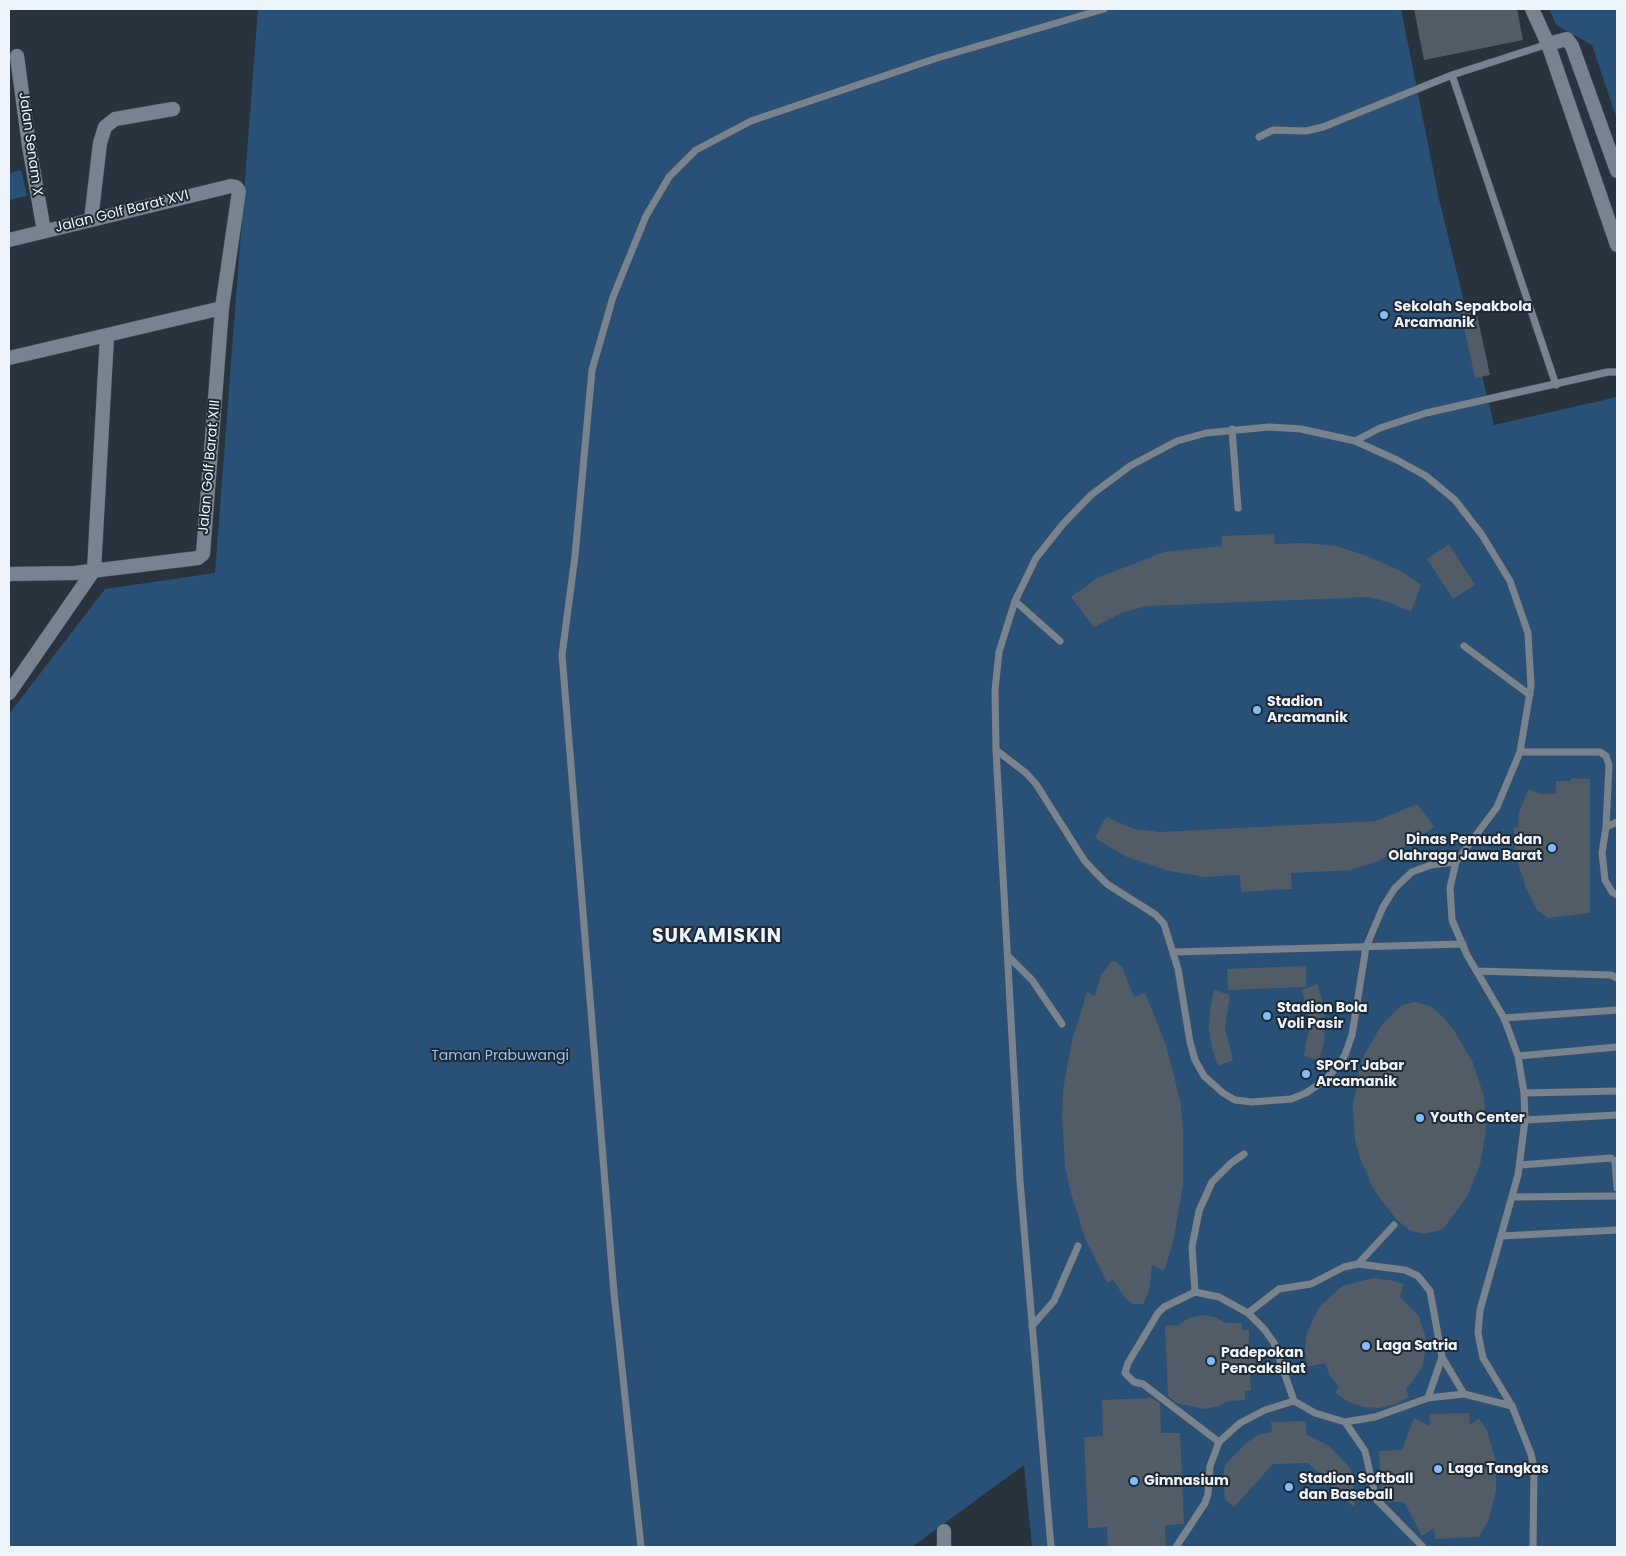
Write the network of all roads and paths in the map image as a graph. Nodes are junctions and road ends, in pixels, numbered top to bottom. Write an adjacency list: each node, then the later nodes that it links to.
1 (1104, 9): 72 (lane)
2 (1532, 9): 3 (street)
3 (1548, 44): 5 (lane); 8 (street); 13 (street)
4 (17, 56): 11 (street, Jalan Senam X)
5 (1452, 75): 7 (lane); 18 (lane)
6 (173, 109): 10 (street)
7 (1259, 137)
8 (1617, 170)
9 (236, 187): 10 (street, Jalan Golf Barat XVI); 14 (street, Jalan Golf Barat XIII)
10 (91, 220): 11 (street, Jalan Golf Barat XVI)
11 (44, 231): 12 (street, Jalan Golf Barat XVI)
12 (9, 240)
13 (1617, 245)
14 (222, 308): 15 (street); 22 (street, Jalan Golf Barat XIII)
15 (107, 336): 16 (street); 22 (street)
16 (9, 358)
17 (1617, 372): 18 (lane)
18 (1556, 385): 20 (lane)
19 (1232, 429): 20 (lane); 21 (lane); 24 (lane)
20 (1354, 442): 29 (lane)
21 (1238, 508)
22 (94, 570): 23 (street, Jalan Golf Barat XIII); 27 (street)
23 (9, 574)
24 (1014, 601): 25 (lane); 30 (lane)
25 (1060, 641)
26 (1464, 646): 29 (lane)
27 (13, 682): 28 (street)
28 (9, 693)
29 (1530, 695): 31 (lane)
30 (996, 750): 38 (lane); 39 (lane)
31 (1520, 752): 33 (lane); 34 (lane)
32 (1617, 822): 33 (lane)
33 (1606, 827): 35 (lane)
34 (1456, 862): 36 (lane); 37 (lane)
35 (1617, 895)
36 (1463, 944): 37 (lane); 40 (lane)
37 (1366, 947): 38 (lane); 38 (lane)
38 (1174, 952)
39 (1008, 956): 44 (lane); 63 (lane)
40 (1477, 971): 41 (lane); 43 (lane)
41 (1617, 978)
42 (1617, 1010): 43 (lane)
43 (1504, 1018): 46 (lane)
44 (1062, 1024)
45 (1617, 1047): 46 (lane)
46 (1518, 1056): 48 (lane)
47 (1617, 1091): 48 (lane)
48 (1524, 1093): 50 (lane)
49 (1617, 1115): 50 (lane)
50 (1525, 1120): 52 (lane)
51 (1244, 1154): 61 (lane)
52 (1520, 1165): 53 (lane); 55 (lane)
53 (1617, 1188)
54 (1617, 1196): 55 (lane)
55 (1513, 1197): 58 (lane)
56 (1394, 1225): 60 (lane)
57 (1617, 1230): 58 (lane)
58 (1501, 1236): 68 (lane)
59 (1078, 1246): 63 (lane)
60 (1358, 1264): 62 (lane); 64 (lane)
61 (1195, 1292): 62 (lane); 70 (lane)
62 (1248, 1313): 67 (lane)
63 (1032, 1326): 74 (lane)
64 (1442, 1357): 65 (lane); 66 (lane)
65 (1464, 1394): 66 (lane); 68 (lane)
66 (1428, 1398): 69 (lane)
67 (1294, 1401): 69 (lane); 70 (lane)
68 (1512, 1406): 77 (lane)
69 (1345, 1422): 76 (lane)
70 (1219, 1442): 75 (lane)
71 (944, 1531): 73 (street)
72 (641, 1547)
73 (944, 1547)
74 (1051, 1547)
75 (1176, 1547)
76 (1423, 1547)
77 (1533, 1547)

